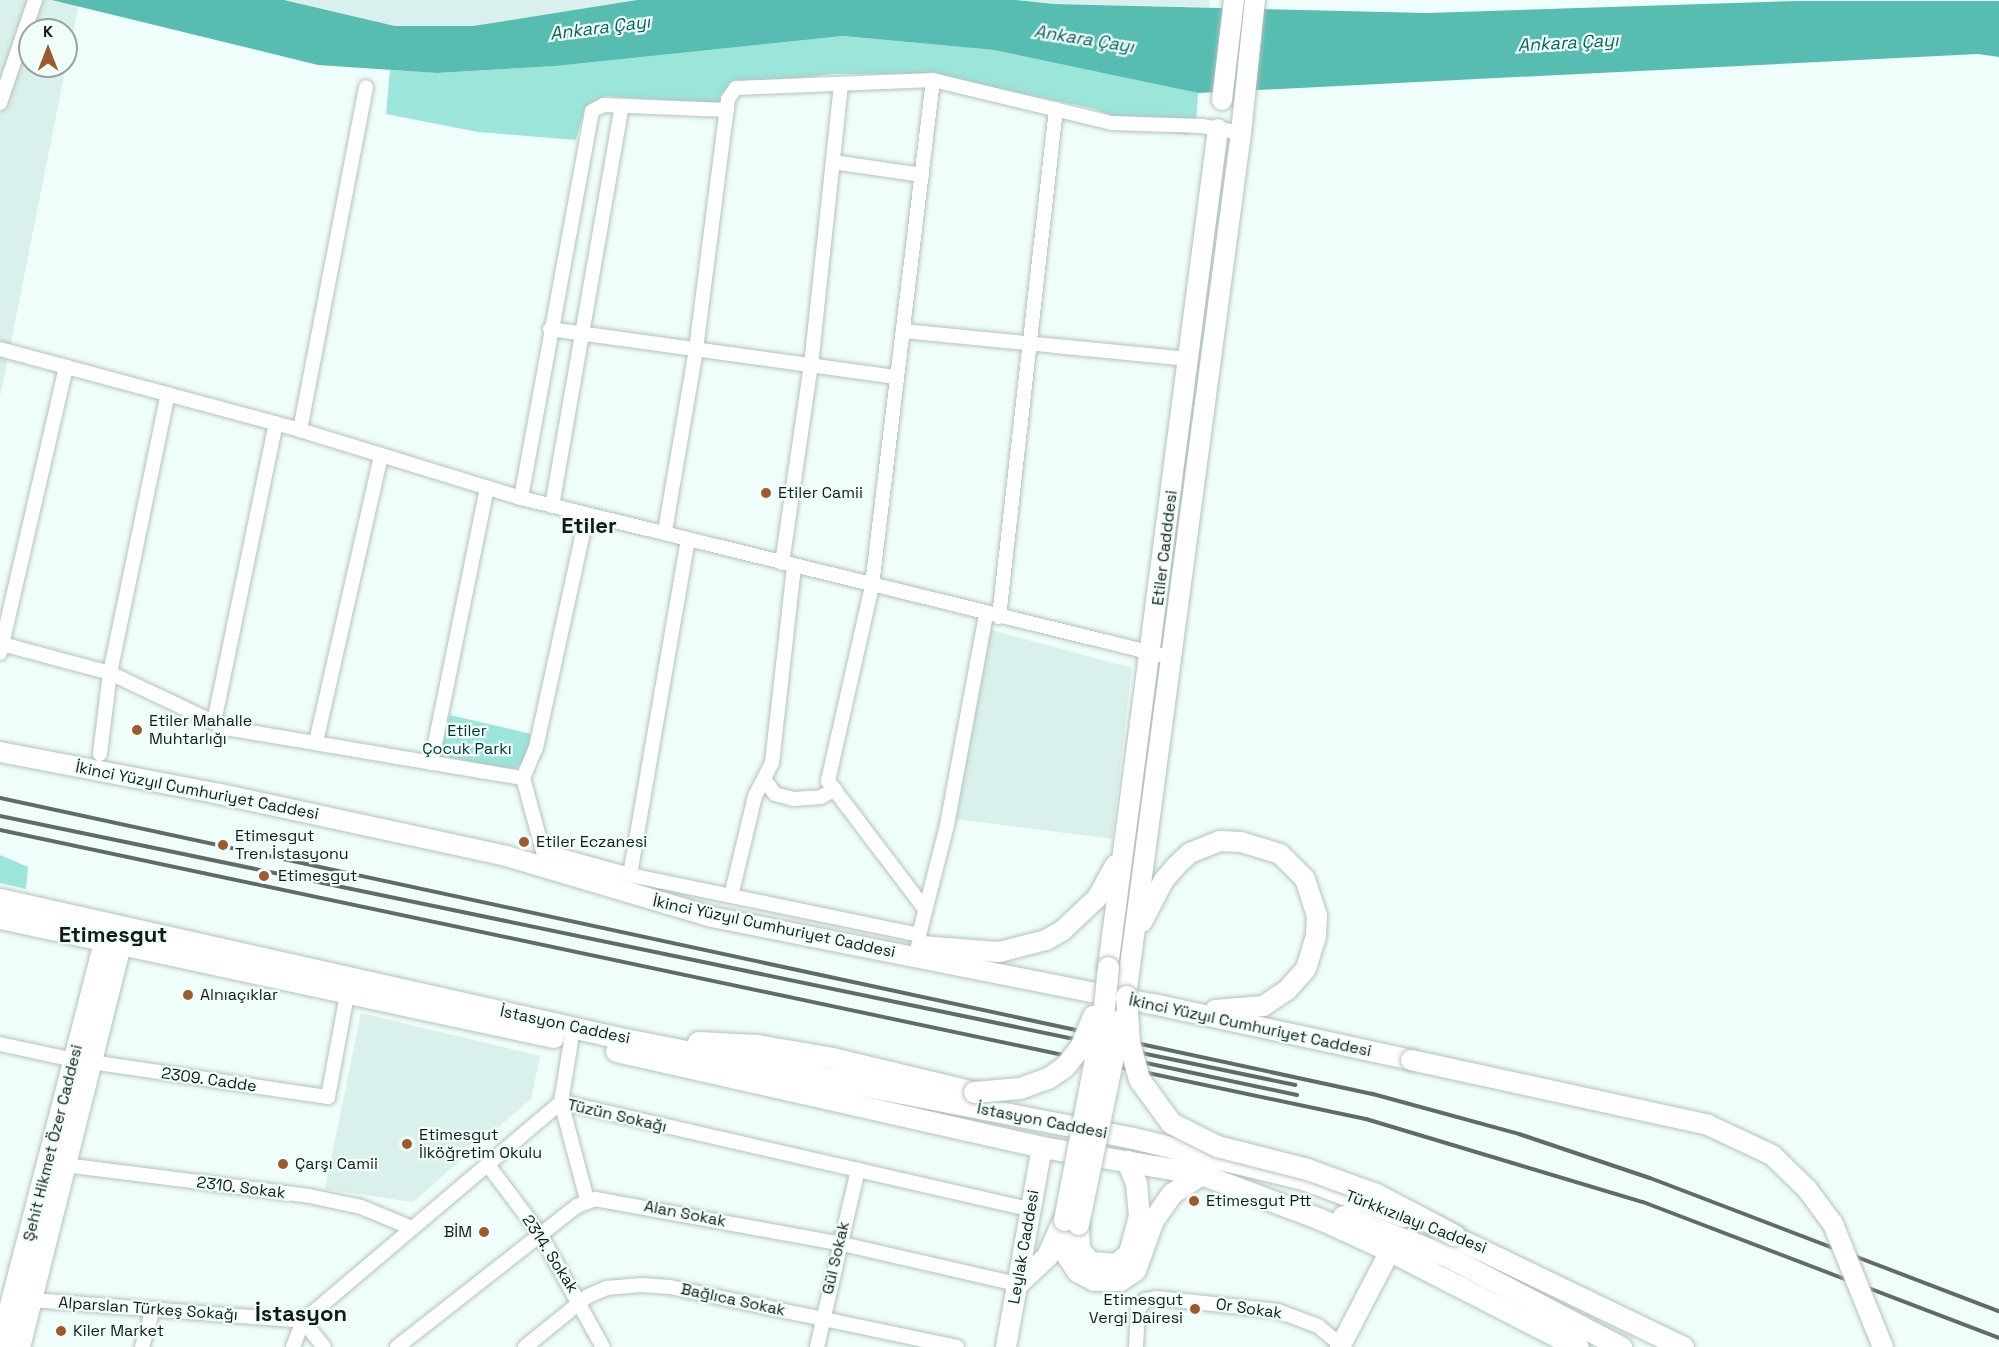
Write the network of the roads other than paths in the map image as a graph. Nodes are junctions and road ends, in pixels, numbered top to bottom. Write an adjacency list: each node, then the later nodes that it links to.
1 (1234, 0): 7 (main road)
2 (1255, 0): 13 (main road)
3 (35, 1): 8 (street)
4 (933, 80): 5 (street); 10 (street); 15 (street)
5 (841, 84): 11 (street); 14 (street)
6 (366, 87): 28 (street)
7 (1222, 100)
8 (0, 103)
9 (622, 106): 11 (street); 16 (street); 18 (street)
10 (1056, 109): 12 (street); 19 (street)
11 (727, 110): 21 (street)
12 (1218, 129): 13 (street); 22 (main road, Etiler Cadddesi)
13 (1241, 133): 41 (main road)
14 (833, 162): 15 (street); 23 (street)
15 (922, 175): 17 (street)
16 (550, 329): 18 (street); 31 (street)
17 (903, 331): 19 (street); 25 (street)
18 (582, 333): 21 (street); 32 (street)
19 (1030, 344): 22 (street); 38 (street)
20 (0, 349): 24 (street)
21 (696, 349): 23 (street); 34 (street)
22 (1189, 359): 40 (main road, Etiler Cadddesi)
23 (811, 365): 25 (street); 36 (street)
24 (66, 366): 26 (street); 39 (street)
25 (897, 377): 37 (street)
26 (168, 394): 27 (street); 42 (street)
27 (276, 423): 28 (street); 43 (street)
28 (300, 430): 29 (street)
29 (381, 455): 30 (street); 44 (street)
30 (487, 488): 31 (street); 47 (street)
31 (521, 498): 32 (street)
32 (552, 506): 33 (street)
33 (587, 515): 34 (street); 48 (street)
34 (665, 531): 35 (street)
35 (688, 540): 36 (street); 52 (street)
36 (788, 565): 37 (street); 49 (street)
37 (872, 585): 38 (street); 50 (street)
38 (993, 615): 40 (street); 55 (street)
39 (1, 649): 42 (street)
40 (1151, 655): 41 (street); 51 (main road, Etiler Cadddesi)
41 (1173, 658): 58 (main road)
42 (110, 673): 43 (street); 46 (street)
43 (214, 722): 44 (street)
44 (316, 742): 47 (street)
45 (0, 752): 59 (main road, İkinci Yüzyıl Cumhuriyet Caddesi)
46 (100, 754)
47 (431, 763): 48 (street)
48 (523, 778): 52 (street)
49 (766, 782): 50 (street); 53 (street)
50 (835, 789): 55 (street)
51 (1121, 855): 59 (main road); 60 (main road, Etiler Cadddesi)
52 (630, 875): 53 (street)
53 (731, 897): 55 (street)
54 (0, 899): 57 (main road, İstasyon Caddesi)
55 (925, 909)
56 (0, 918): 57 (main road, İstasyon Caddesi)
57 (114, 934): 61 (main road, İstasyon Caddesi); 64 (main road, İstasyon Caddesi); 67 (main road, Şehit Hikmet Özer Caddesi)
58 (1134, 938): 62 (main road); 63 (main road)
59 (861, 945): 63 (main road, İkinci Yüzyıl Cumhuriyet Caddesi)
60 (1108, 967): 64 (main road, bridge); 78 (main road, bridge)
61 (347, 994): 65 (main road, İstasyon Caddesi); 67 (street, 2309. Cadde)
62 (1126, 996): 78 (main road, bridge); 81 (main road, bridge)
63 (1153, 1004): 108 (main road, İkinci Yüzyıl Cumhuriyet Caddesi, bridge)
64 (625, 1039): 69 (main road, İstasyon Caddesi)
65 (571, 1041): 68 (street); 70 (main road, İstasyon Caddesi)
66 (0, 1044): 67 (street, 2309. Cadde)
67 (82, 1061): 72 (main road, Şehit Hikmet Özer Caddesi); 85 (main road, Şehit Hikmet Özer Caddesi)
68 (561, 1102): 73 (street, Tüzün Sokağı); 74 (street, Tüzün Sokağı); 76 (street)
69 (1133, 1138): 81 (main road, Türkkızılayı Caddesi)
70 (1042, 1147): 71 (main road, Türkkızılayı Caddesi); 77 (main road, Leylak Caddesi)
71 (1127, 1161): 75 (main road, Türkkızılayı Caddesi); 78 (main road)
72 (65, 1165): 79 (street, 2310. Sokak); 85 (main road, Şehit Hikmet Özer Caddesi)
73 (488, 1165): 79 (street, Tüzün Sokağı); 80 (street, 2314. Sokak)
74 (858, 1170): 77 (street, Tüzün Sokağı); 82 (street, Gül Sokak)
75 (1201, 1174): 78 (main road); 83 (main road, Türkkızılayı Caddesi); 105 (main road)
76 (587, 1200): 80 (street); 82 (street, Alan Sokak)
77 (1031, 1210): 84 (main road, Leylak Caddesi)
78 (1071, 1222): 84 (main road)
79 (412, 1228): 89 (street, Tüzün Sokağı)
80 (540, 1234): 86 (street, 2314. Sokak); 97 (street)
81 (1454, 1235): 90 (main road, Türkkızılayı Caddesi)
82 (838, 1243): 84 (street, Alan Sokak); 88 (street, Gül Sokak)
83 (1390, 1251): 92 (main road); 104 (main road, Türkkızılayı Caddesi)
84 (1017, 1284): 102 (main road, Leylak Caddesi)
85 (11, 1297): 87 (street, Alparslan Türkeş Sokağı); 91 (main road, Şehit Hikmet Özer Caddesi); 93 (main road, Şehit Hikmet Özer Caddesi)
86 (581, 1301): 88 (street, Bağlıca Sokak); 98 (street, Bağlıca Sokak); 99 (street, 2314. Sokak)
87 (153, 1309): 89 (street, Alparslan Türkeş Sokağı); 94 (street)
88 (822, 1319): 100 (street, Gül Sokak); 101 (street, Bağlıca Sokak)
89 (303, 1321): 95 (street, Tüzün Sokağı); 96 (street)
90 (1645, 1326): 106 (main road); 107 (main road, Türkkızılayı Caddesi)
91 (0, 1344)
92 (1341, 1346): 103 (street, Or Sokak)
93 (19, 1347)
94 (142, 1347)
95 (292, 1347)
96 (324, 1347)
97 (397, 1347)
98 (525, 1347)
99 (603, 1347)
100 (817, 1347)
101 (957, 1347)
102 (1006, 1347)
103 (1136, 1347)
104 (1578, 1347)
105 (1621, 1347)
106 (1650, 1347)
107 (1683, 1347)
108 (1883, 1347)

